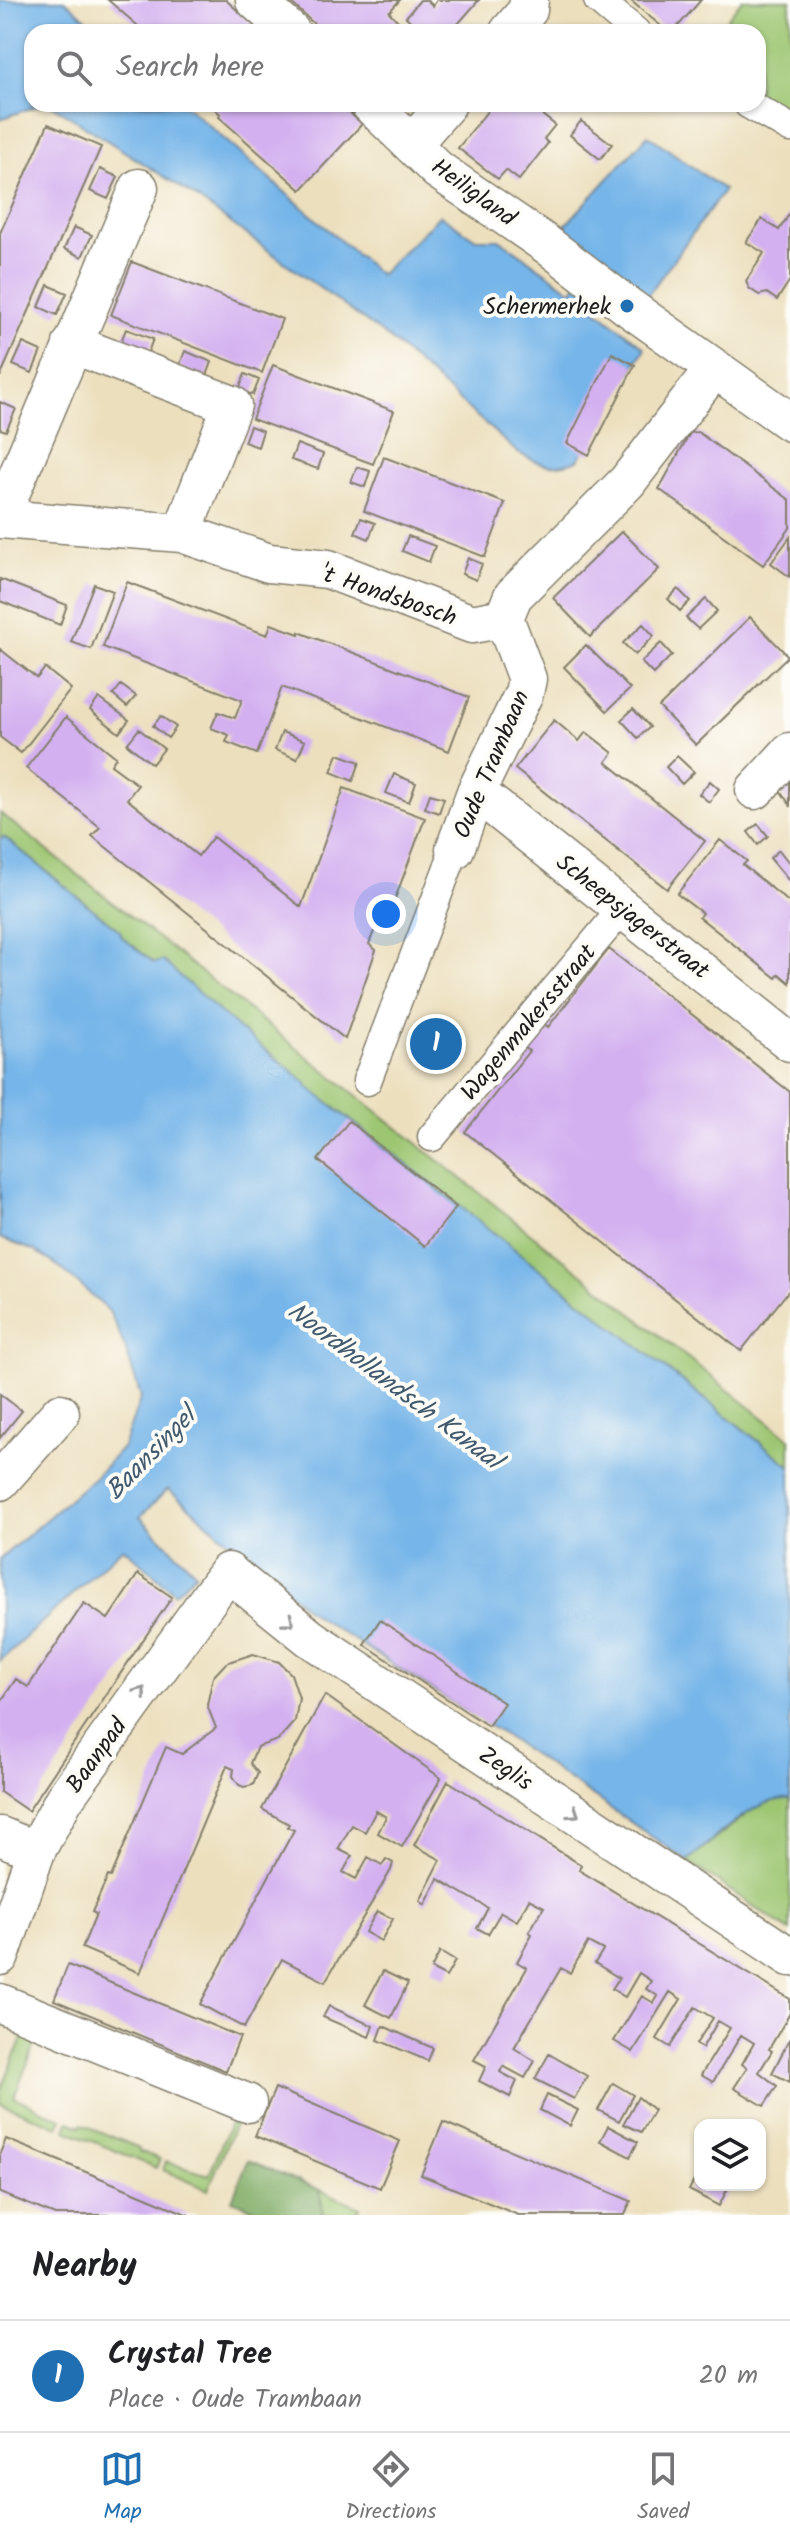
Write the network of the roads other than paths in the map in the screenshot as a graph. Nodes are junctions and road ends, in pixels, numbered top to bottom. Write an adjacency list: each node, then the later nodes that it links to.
1 (255, 0): 4 (street)
2 (529, 0): 5 (street)
3 (598, 0): 6 (street)
4 (282, 24)
5 (516, 24)
6 (626, 24)
7 (379, 112): 11 (street, Heiligland)
8 (440, 112): 11 (street)
9 (762, 112): 10 (street)
10 (790, 128)
11 (413, 143): 14 (street, Heiligland)
12 (139, 188): 13 (street, 't Hondsbosch)
13 (72, 344): 16 (street, 't Hondsbosch); 17 (street)
14 (714, 369): 15 (street); 18 (street)
15 (790, 422)
16 (0, 519): 17 (street, 't Hondsbosch)
17 (182, 533): 18 (street, 't Hondsbosch)
18 (504, 618): 21 (street, Oude Trambaan)
19 (790, 752): 20 (street)
20 (755, 790)
21 (476, 792): 22 (street, Oude Trambaan); 23 (street, Scheepsjagerstraat)
22 (455, 849): 25 (street, Oude Trambaan)
23 (623, 908): 24 (street, Scheepsjagerstraat); 26 (street, Wagenmakersstraat)
24 (790, 1042)
25 (367, 1081)
26 (432, 1137)
27 (60, 1413): 28 (street)
28 (0, 1481)
29 (228, 1572): 31 (street, Baanpad, one-way to 29); 33 (street, Zeglis, one-way to 33)
30 (0, 1836): 31 (street)
31 (36, 1851): 32 (street, Baanpad)
32 (0, 1956)
33 (790, 1957)
34 (0, 2003): 35 (street)
35 (247, 2103)

